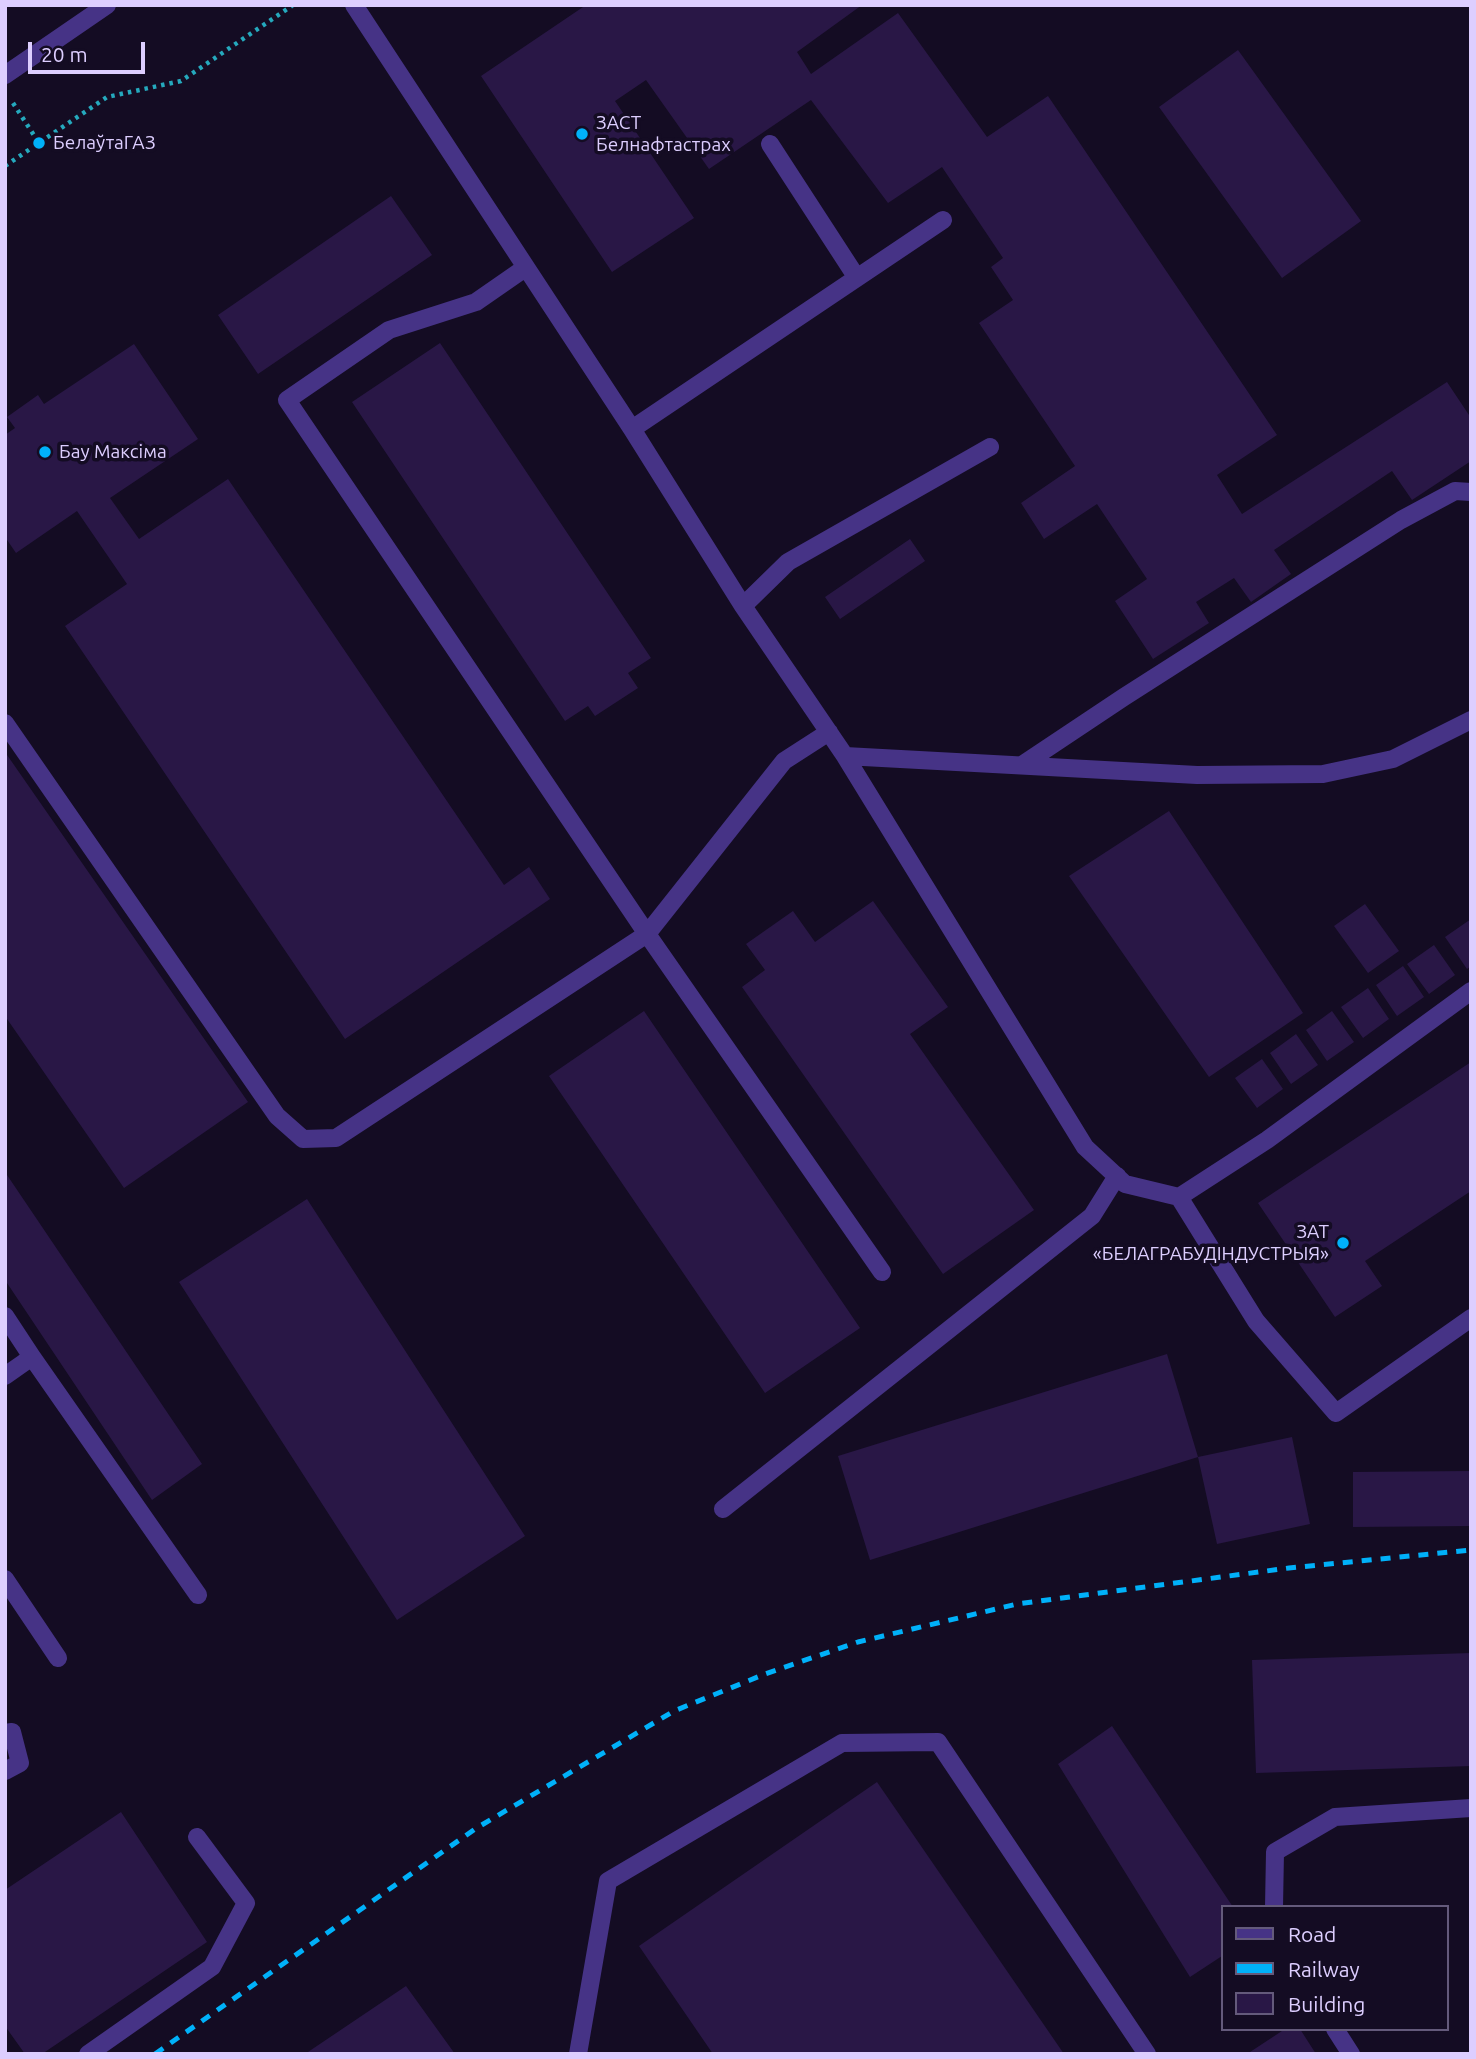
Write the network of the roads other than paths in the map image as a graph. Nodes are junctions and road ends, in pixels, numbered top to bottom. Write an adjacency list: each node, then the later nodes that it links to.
1 (107, 5): 3 (street)
2 (354, 5): 6 (street)
3 (5, 75)
4 (770, 144): 7 (street)
5 (943, 220): 7 (street)
6 (525, 268): 8 (street); 17 (street)
7 (857, 278): 8 (street)
8 (632, 429): 11 (street)
9 (990, 447): 11 (street)
10 (1471, 492): 16 (street)
11 (743, 606): 14 (street)
12 (1471, 720): 16 (street)
13 (5, 723): 17 (street)
14 (829, 732): 15 (street); 17 (street)
15 (845, 756): 16 (street); 19 (street)
16 (1022, 765)
17 (648, 934): 21 (street)
18 (1471, 991): 20 (street)
19 (1117, 1176): 20 (street); 26 (street)
20 (1179, 1197): 23 (street)
21 (882, 1272)
22 (5, 1317): 24 (street)
23 (1471, 1318)
24 (32, 1357): 25 (street); 28 (street)
25 (5, 1376)
26 (723, 1509)
27 (5, 1579): 29 (street)
28 (198, 1595)
29 (58, 1658)
30 (5, 1733): 31 (street)
31 (5, 1771)
32 (1471, 1808): 34 (street)
33 (197, 1837): 36 (street)
34 (1274, 1905)
35 (1336, 2031): 39 (street)
36 (88, 2054)
37 (578, 2054): 38 (street)
38 (1147, 2054)
39 (1351, 2054)

